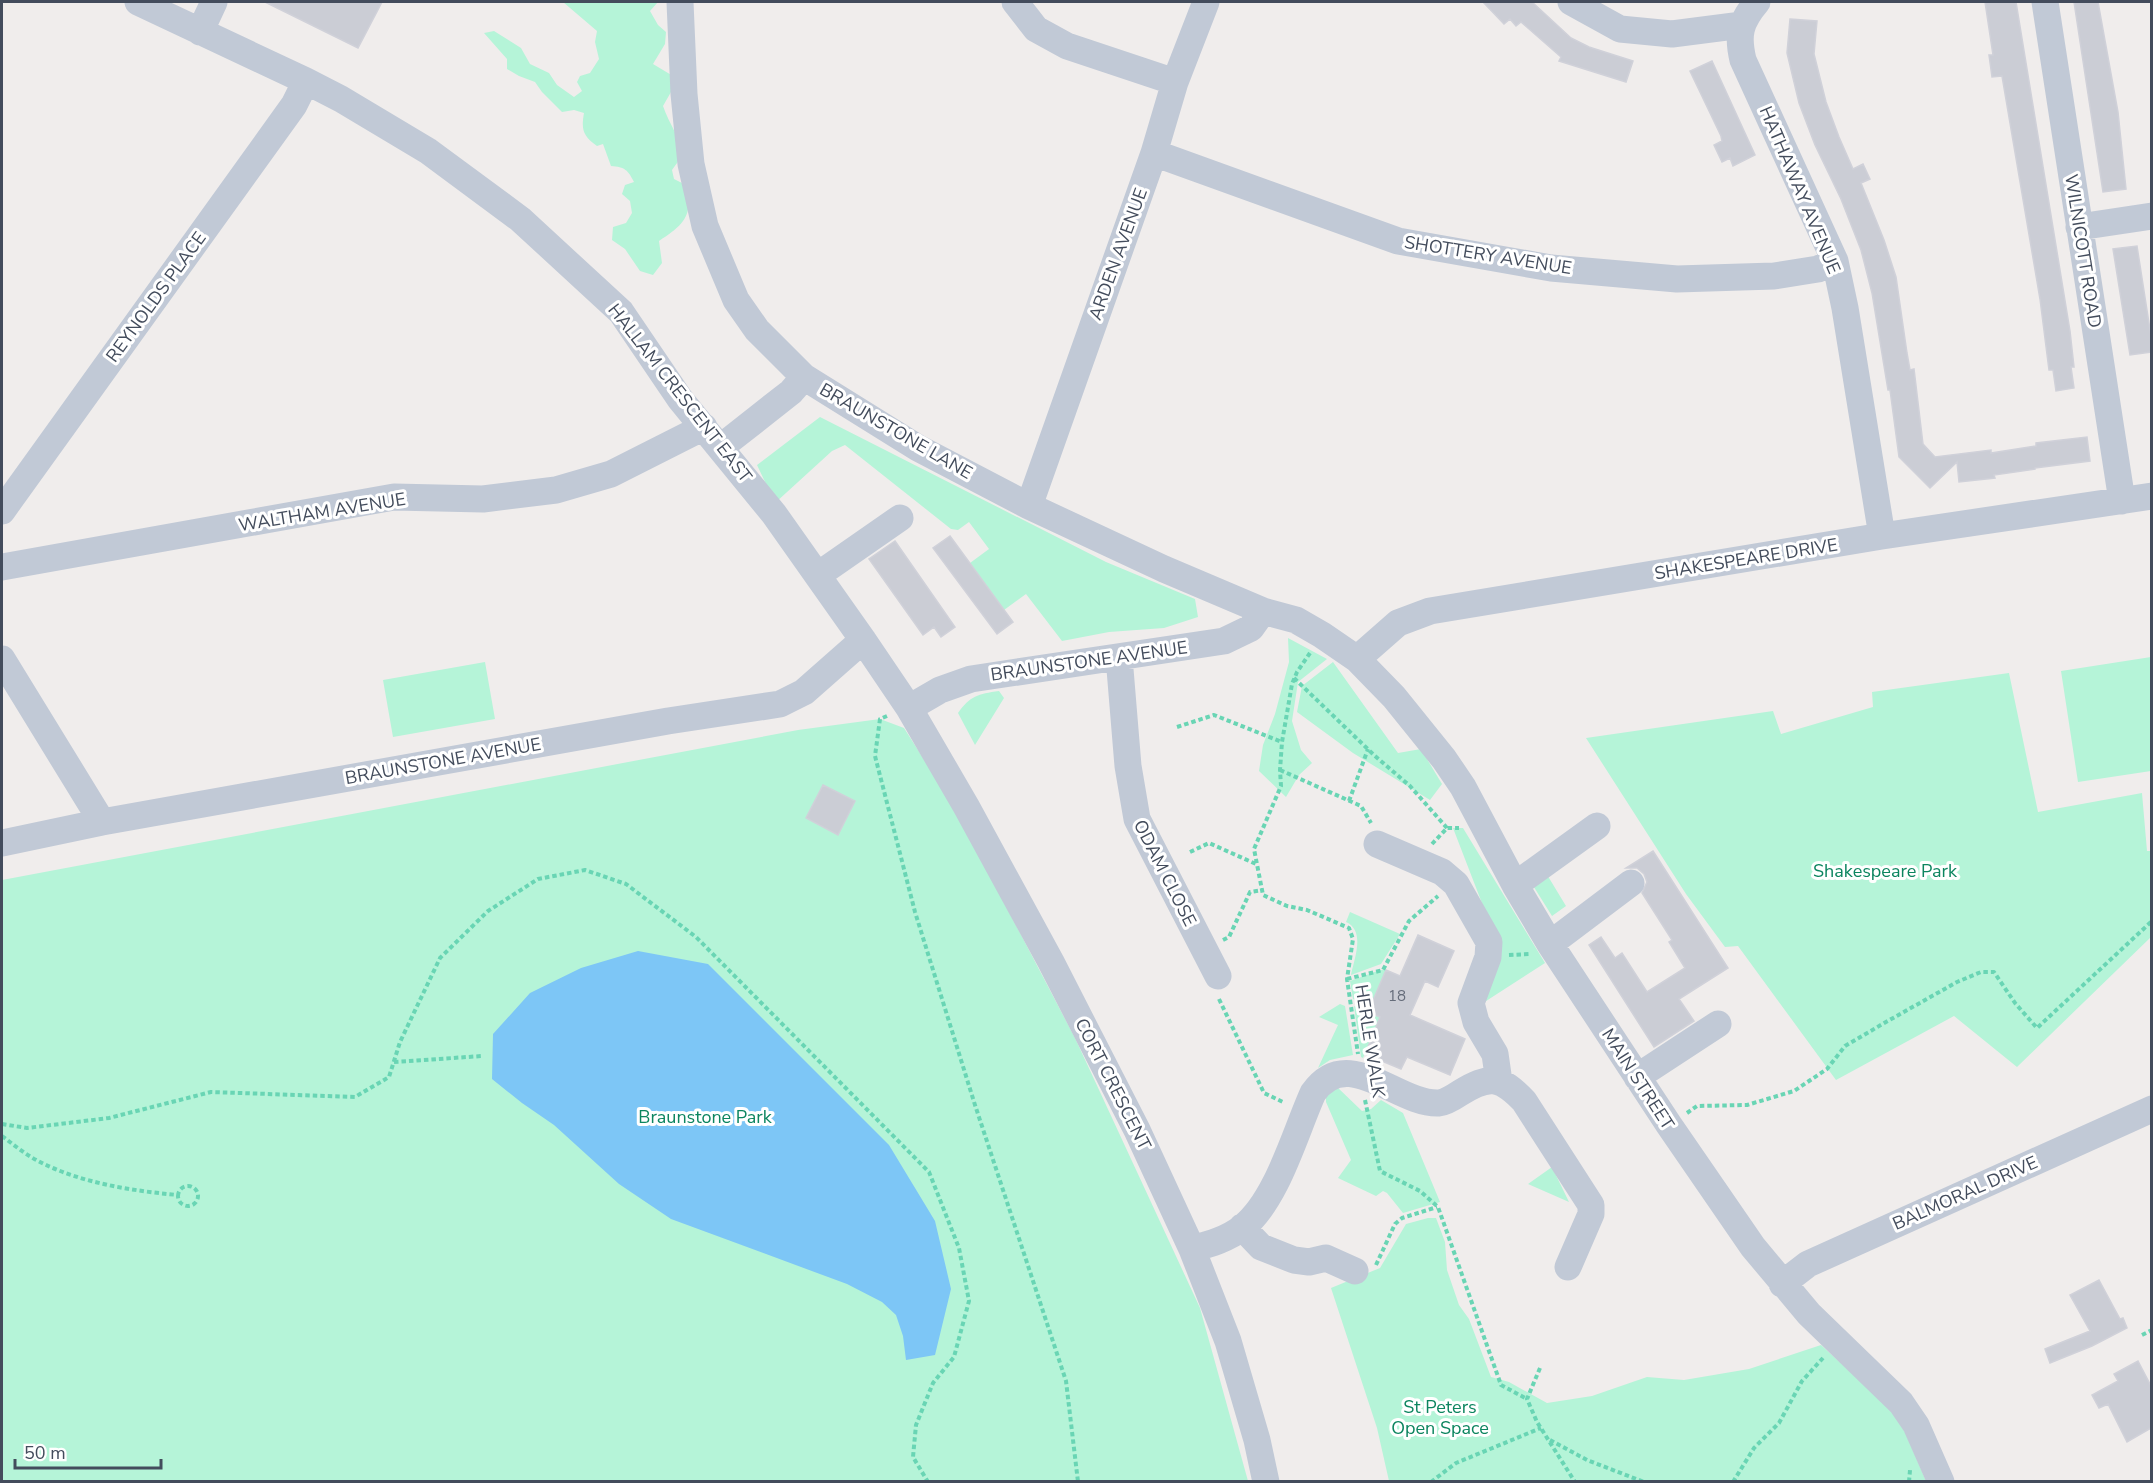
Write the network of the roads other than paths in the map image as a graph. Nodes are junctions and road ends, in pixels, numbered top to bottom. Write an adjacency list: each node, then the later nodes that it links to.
1 (138, 2): 10 (street, HALLAM CRESCENT EAST)
2 (214, 2): 10 (street)
3 (680, 2): 17 (street, BRAUNSTONE LANE)
4 (1015, 2): 12 (street)
5 (1206, 2): 12 (street, ARDEN AVENUE)
6 (1571, 2): 9 (street)
7 (1757, 2): 9 (street)
8 (2045, 2): 15 (street, WILNICOTT ROAD)
9 (1742, 25): 16 (street, HATHAWAY AVENUE)
10 (200, 32): 11 (street, HALLAM CRESCENT EAST)
11 (306, 81): 18 (street, HALLAM CRESCENT EAST); 23 (street, REYNOLDS PLACE)
12 (1175, 82): 13 (street, ARDEN AVENUE)
13 (1154, 153): 16 (street, SHOTTERY AVENUE); 22 (street, ARDEN AVENUE)
14 (2151, 216): 15 (street)
15 (2079, 227): 21 (street, WILNICOTT ROAD)
16 (1835, 261): 25 (street, HATHAWAY AVENUE)
17 (804, 377): 19 (street); 22 (street, BRAUNSTONE LANE)
18 (704, 427): 19 (street, HALLAM CRESCENT EAST); 26 (street, WALTHAM AVENUE)
19 (721, 447): 27 (street, HALLAM CRESCENT EAST)
20 (2151, 496): 21 (street, SHAKESPEARE DRIVE)
21 (2122, 501): 25 (street, SHAKESPEARE DRIVE)
22 (1029, 506): 28 (street, BRAUNSTONE LANE)
23 (2, 511)
24 (900, 518): 27 (street)
25 (1882, 536): 32 (street, SHAKESPEARE DRIVE)
26 (2, 567)
27 (818, 575): 29 (street, HALLAM CRESCENT EAST)
28 (1263, 611): 30 (street, BRAUNSTONE AVENUE); 32 (street, BRAUNSTONE LANE)
29 (863, 640): 33 (street, HALLAM CRESCENT EAST); 34 (street, BRAUNSTONE AVENUE)
30 (1119, 657): 33 (street, BRAUNSTONE AVENUE); 41 (street, ODAM CLOSE)
31 (2, 658): 34 (street)
32 (1357, 660): 39 (street, MAIN STREET)
33 (909, 708): 47 (street, CORT CRESCENT)
34 (102, 822): 36 (street, BRAUNSTONE AVENUE)
35 (1597, 826): 39 (street)
36 (2, 843)
37 (1377, 844): 44 (street)
38 (1631, 883): 40 (street)
39 (1515, 885): 40 (street, MAIN STREET)
40 (1550, 944): 43 (street, MAIN STREET)
41 (1218, 976)
42 (1718, 1024): 43 (street)
43 (1637, 1077): 50 (street, MAIN STREET)
44 (1499, 1082): 46 (street); 48 (street)
45 (2151, 1109): 50 (street, BALMORAL DRIVE)
46 (1242, 1227): 47 (street); 49 (street)
47 (1192, 1249): 51 (street, CORT CRESCENT)
48 (1568, 1267)
49 (1355, 1271)
50 (1782, 1284): 52 (street, MAIN STREET)
51 (1266, 1482)
52 (1941, 1482)

